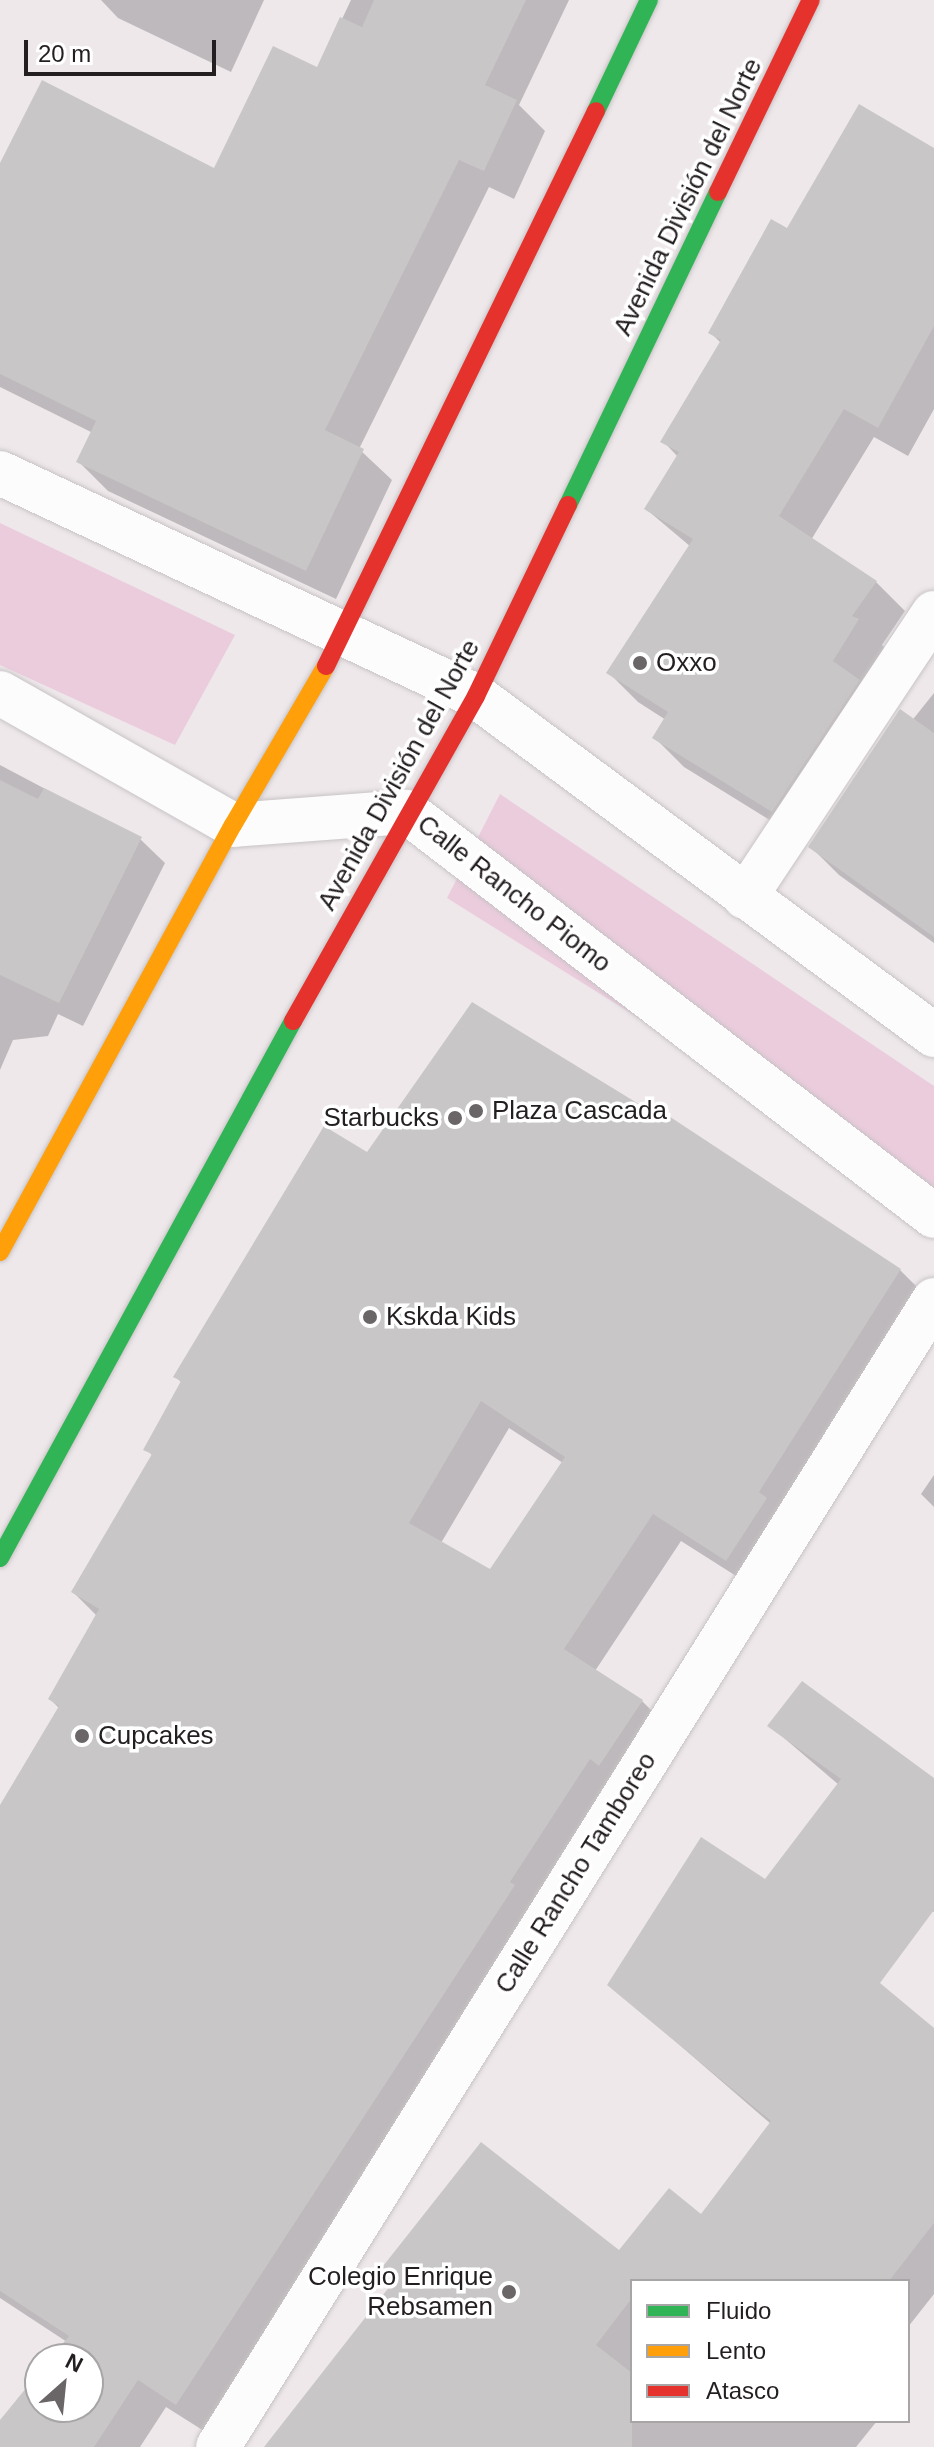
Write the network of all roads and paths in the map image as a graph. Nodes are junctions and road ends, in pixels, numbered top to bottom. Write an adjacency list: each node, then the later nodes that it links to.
1 (649, 0): 7 (main road)
2 (792, 0): 4 (main road)
3 (811, 0): 4 (main road, Avenida División del Norte)
4 (798, 28): 9 (main road, Avenida División del Norte)
5 (0, 473): 7 (street)
6 (934, 613): 12 (street)
7 (345, 634): 9 (street); 11 (main road)
8 (0, 693): 11 (street)
9 (476, 696): 10 (main road, Avenida División del Norte); 12 (street)
10 (407, 812): 11 (street, Calle Rancho Piomo); 14 (street, Calle Rancho Piomo); 17 (main road, Avenida División del Norte)
11 (233, 825): 15 (main road)
12 (745, 897): 13 (street)
13 (934, 1035)
14 (934, 1216)
15 (0, 1252)
16 (934, 1300): 18 (street, Calle Rancho Tamboreo)
17 (0, 1558)
18 (218, 2447)

